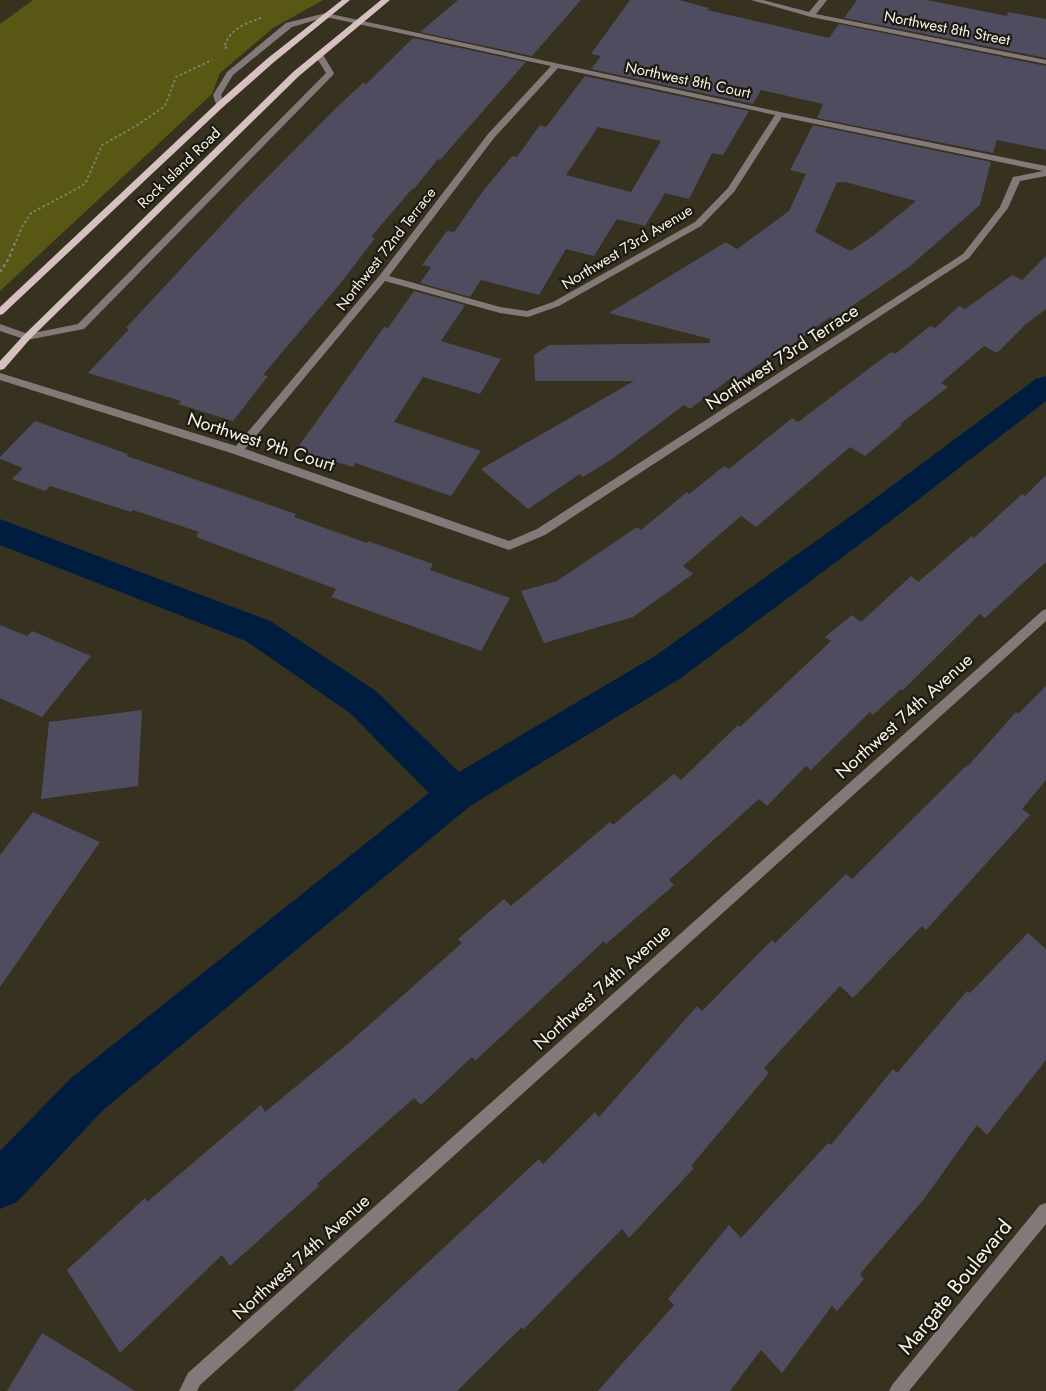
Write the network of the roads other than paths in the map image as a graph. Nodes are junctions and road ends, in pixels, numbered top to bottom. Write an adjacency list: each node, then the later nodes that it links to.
1 (346, 0): 5 (main road, Rock Island Road)
2 (386, 0): 7 (main road, Rock Island Road)
3 (755, 0): 6 (street, Northwest 8th Street)
4 (823, 0): 6 (street)
5 (326, 15): 7 (street, Northwest 8th Court); 11 (main road, Rock Island Road); 11 (street)
6 (810, 15): 9 (street, Northwest 8th Street)
7 (356, 23): 8 (main road, Rock Island Road); 10 (street, Northwest 8th Court)
8 (319, 54): 18 (main road, Rock Island Road); 18 (street)
9 (1046, 62)
10 (557, 65): 12 (street, Northwest 8th Court); 15 (street, Northwest 72nd Terrace)
11 (220, 105): 16 (main road, Rock Island Road)
12 (780, 114): 13 (street, Northwest 8th Court); 15 (street, Northwest 73rd Avenue)
13 (1046, 169)
14 (1046, 173): 22 (street, Northwest 73rd Terrace)
15 (383, 277): 21 (street, Northwest 72nd Terrace)
16 (0, 312)
17 (0, 327): 18 (street)
18 (27, 337): 19 (main road, Rock Island Road)
19 (0, 366)
20 (0, 376): 21 (street, Northwest 9th Court)
21 (238, 451): 22 (street, Northwest 9th Court)
22 (509, 546)
23 (1046, 614): 25 (street, Northwest 74th Avenue)
24 (1046, 1211): 26 (street, Margate Boulevard)
25 (188, 1391)
26 (898, 1391)

